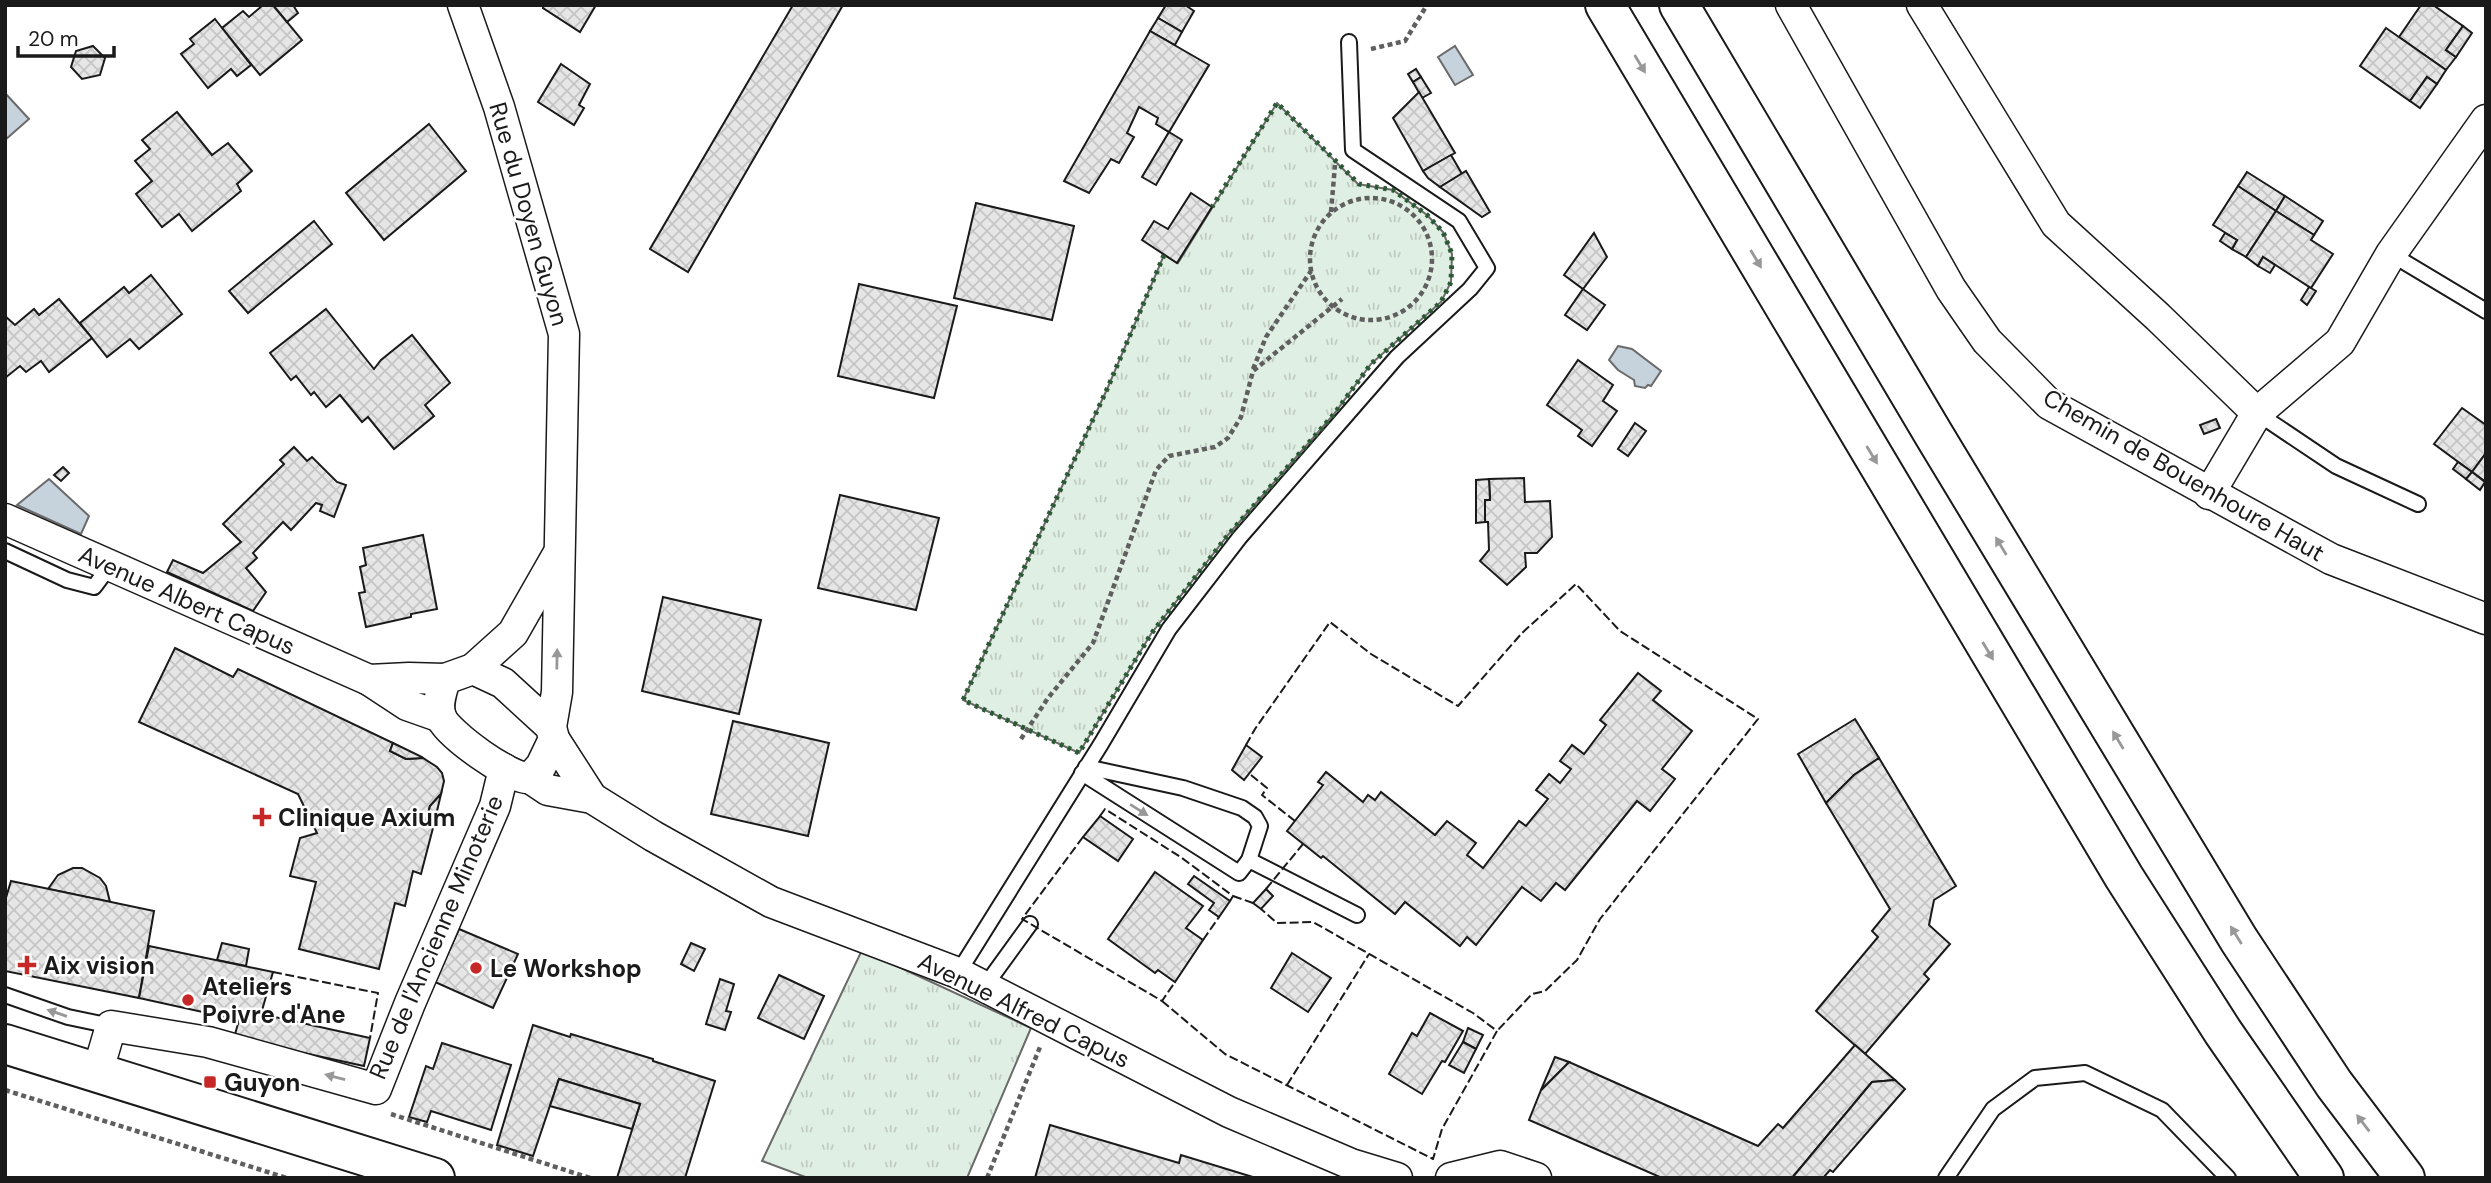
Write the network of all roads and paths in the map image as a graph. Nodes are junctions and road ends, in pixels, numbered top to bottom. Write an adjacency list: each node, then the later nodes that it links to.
1 (463, 5): 22 (street, Rue du Doyen Guyon)
2 (1427, 5): 7 (path)
3 (1605, 5): 52 (main road, one-way to 52)
4 (1679, 5): 53 (main road, one-way to 4)
5 (1791, 5): 18 (street, Chemin de Bouenhoure Haut)
6 (1922, 5): 17 (street)
7 (1349, 48): 9 (lane)
8 (2486, 120): 11 (street)
9 (1353, 150): 10 (path); 30 (lane)
10 (1330, 213): 12 (path); 14 (path)
11 (2391, 254): 15 (lane); 17 (street)
12 (1311, 271): 14 (path); 16 (path)
13 (1342, 299): 14 (path)
14 (1333, 307): 16 (path)
15 (2486, 311)
16 (1252, 371): 29 (path)
17 (2257, 413): 18 (street); 19 (lane)
18 (2209, 494): 24 (street, Chemin de Bouenhoure Haut)
19 (2418, 504)
20 (5, 519): 23 (street, Avenue Albert Capus)
21 (5, 551): 23 (lane)
22 (559, 553): 25 (street, Rue du Doyen Guyon); 28 (street, Rue du Doyen Guyon, one-way to 22)
23 (109, 567): 26 (street, Avenue Albert Capus)
24 (2486, 619)
25 (459, 674): 26 (street, Avenue Albert Capus); 27 (street); 28 (street)
26 (369, 680): 27 (street, Avenue Albert Capus)
27 (441, 717): 31 (street)
28 (552, 733): 31 (street, Rue du Doyen Guyon); 32 (street)
29 (1021, 739)
30 (1084, 770): 33 (lane, one-way to 33); 33 (lane); 36 (lane)
31 (517, 774): 32 (street); 40 (street, Rue de l'Ancienne Minoterie, one-way to 40)
32 (592, 798): 36 (street, Avenue Alfred Capus)
33 (1249, 860): 34 (lane)
34 (1357, 915)
35 (1030, 924): 37 (lane)
36 (958, 973): 37 (street, Avenue Alfred Capus)
37 (985, 986): 39 (street, Avenue Alfred Capus)
38 (5, 995): 40 (lane, one-way to 38)
39 (1050, 1021): 46 (path); 47 (street, Avenue Alfred Capus)
40 (111, 1026): 42 (street)
41 (5, 1044): 42 (main road)
42 (97, 1074): 45 (main road)
43 (5, 1090): 44 (path)
44 (287, 1178)
45 (435, 1178)
46 (987, 1178)
47 (1397, 1178)
48 (1451, 1178): 49 (street)
49 (1536, 1178)
50 (1946, 1178): 51 (lane)
51 (2228, 1178)
52 (2324, 1178)
53 (2405, 1178)

